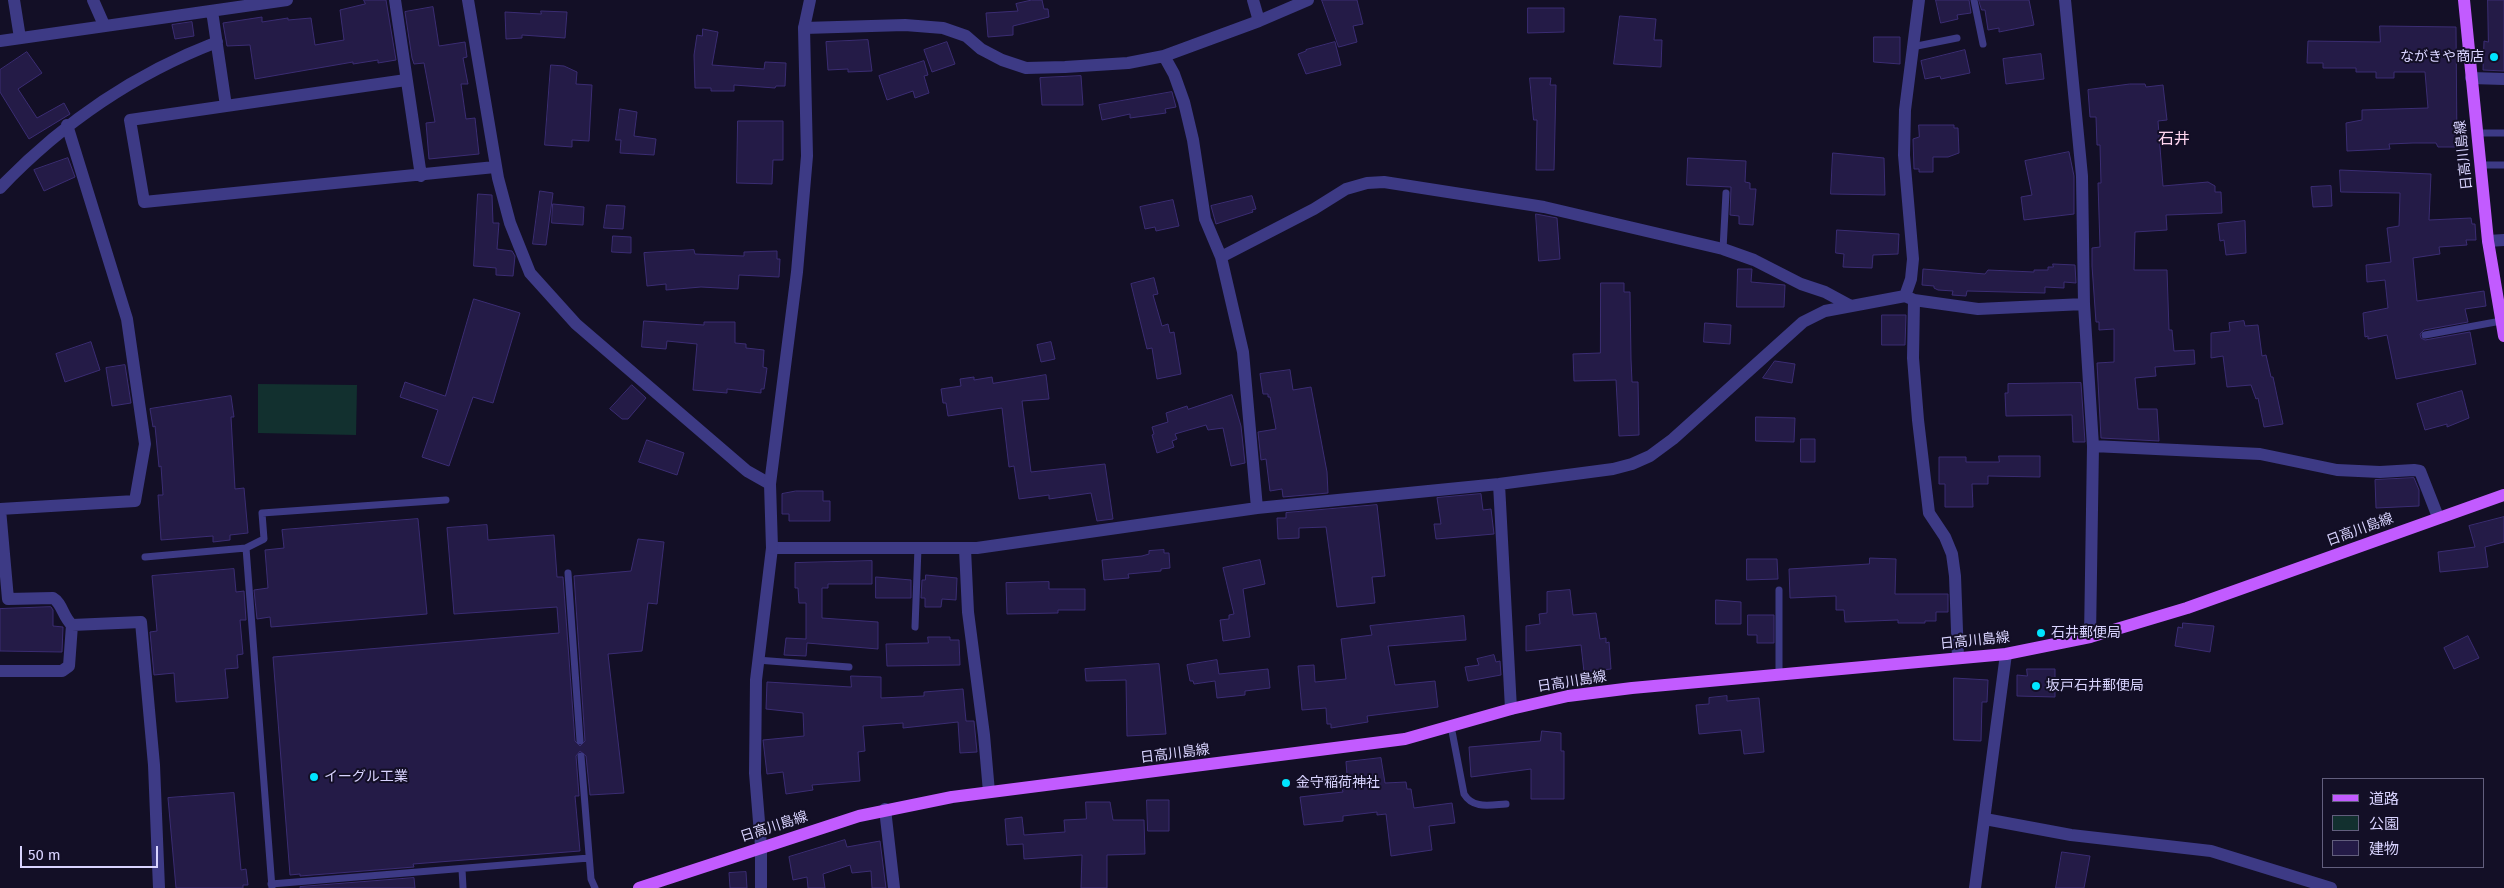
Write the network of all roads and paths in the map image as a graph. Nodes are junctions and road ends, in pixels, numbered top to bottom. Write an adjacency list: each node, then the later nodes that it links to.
1 (14, 0): 17 (street)
2 (94, 0): 15 (street)
3 (287, 0): 13 (street)
4 (395, 0): 26 (street)
5 (468, 0): 33 (street)
6 (810, 0): 16 (street)
7 (1253, 0): 14 (street)
8 (1308, 0): 14 (street)
9 (1919, 0): 22 (street)
10 (1974, 0): 21 (lane)
11 (2065, 0): 42 (street)
12 (2464, 0): 24 (main road, 日高川島線)
13 (212, 11): 15 (street); 20 (street)
14 (1259, 22): 23 (street)
15 (104, 26): 17 (street)
16 (804, 28): 23 (street); 48 (street)
17 (20, 38): 19 (street)
18 (1957, 38): 22 (lane)
19 (0, 40)
20 (217, 42): 27 (street); 28 (street)
21 (1983, 44)
22 (1912, 47): 41 (street)
23 (1164, 56): 40 (street)
24 (2471, 78): 25 (street); 29 (main road, 日高川島線)
25 (2504, 79)
26 (406, 80): 27 (street); 34 (street)
27 (226, 106): 34 (street)
28 (67, 125): 35 (street); 61 (street)
29 (2477, 133): 30 (lane); 31 (main road, 日高川島線)
30 (2504, 133)
31 (2480, 165): 32 (lane); 38 (main road, 日高川島線)
32 (2504, 165)
33 (495, 168): 34 (street); 48 (street)
34 (420, 176)
35 (0, 188)
36 (1726, 193): 39 (lane)
37 (2504, 240): 38 (street)
38 (2488, 241): 44 (main road, 日高川島線)
39 (1723, 249): 40 (street); 43 (street)
40 (1221, 258): 52 (street)
41 (1910, 298): 42 (street); 43 (street); 65 (street)
42 (2084, 304): 47 (street)
43 (1849, 306): 49 (street)
44 (2501, 321): 45 (lane); 46 (main road, 日高川島線)
45 (2425, 335)
46 (2504, 336)
47 (2093, 446): 53 (street); 63 (street)
48 (770, 484): 55 (street)
49 (1499, 484): 52 (street); 70 (street)
50 (2504, 495): 53 (main road, 日高川島線)
51 (446, 500): 54 (lane)
52 (1256, 508): 57 (street)
53 (2438, 517): 63 (main road, 日高川島線)
54 (246, 548): 58 (lane); 81 (lane)
55 (772, 548): 56 (street); 66 (street)
56 (918, 548): 57 (street); 62 (lane)
57 (965, 549): 74 (street)
58 (145, 557)
59 (568, 573): 72 (lane)
60 (1779, 590): 69 (lane)
61 (72, 625): 68 (street); 82 (street)
62 (915, 627)
63 (2090, 637): 64 (main road, 日高川島線)
64 (2006, 654): 65 (main road, 日高川島線); 77 (street)
65 (1958, 658): 69 (main road, 日高川島線)
66 (758, 660): 67 (lane); 78 (street)
67 (849, 666)
68 (0, 671)
69 (1779, 675): 70 (main road, 日高川島線)
70 (1511, 708): 71 (main road, 日高川島線)
71 (1450, 726): 74 (main road, 日高川島線); 75 (lane)
72 (580, 741)
73 (581, 756): 79 (lane)
74 (989, 792): 76 (main road, 日高川島線)
75 (1506, 804)
76 (885, 809): 78 (main road, 日高川島線); 87 (street)
77 (1985, 820): 88 (street); 89 (street)
78 (760, 846): 85 (main road, 日高川島線); 86 (street)
79 (589, 858): 80 (lane); 84 (lane)
80 (462, 870): 81 (lane); 83 (lane)
81 (272, 886)
82 (159, 888)
83 (463, 888)
84 (595, 888)
85 (639, 888)
86 (760, 888)
87 (894, 888)
88 (1974, 888)
89 (2331, 888)

